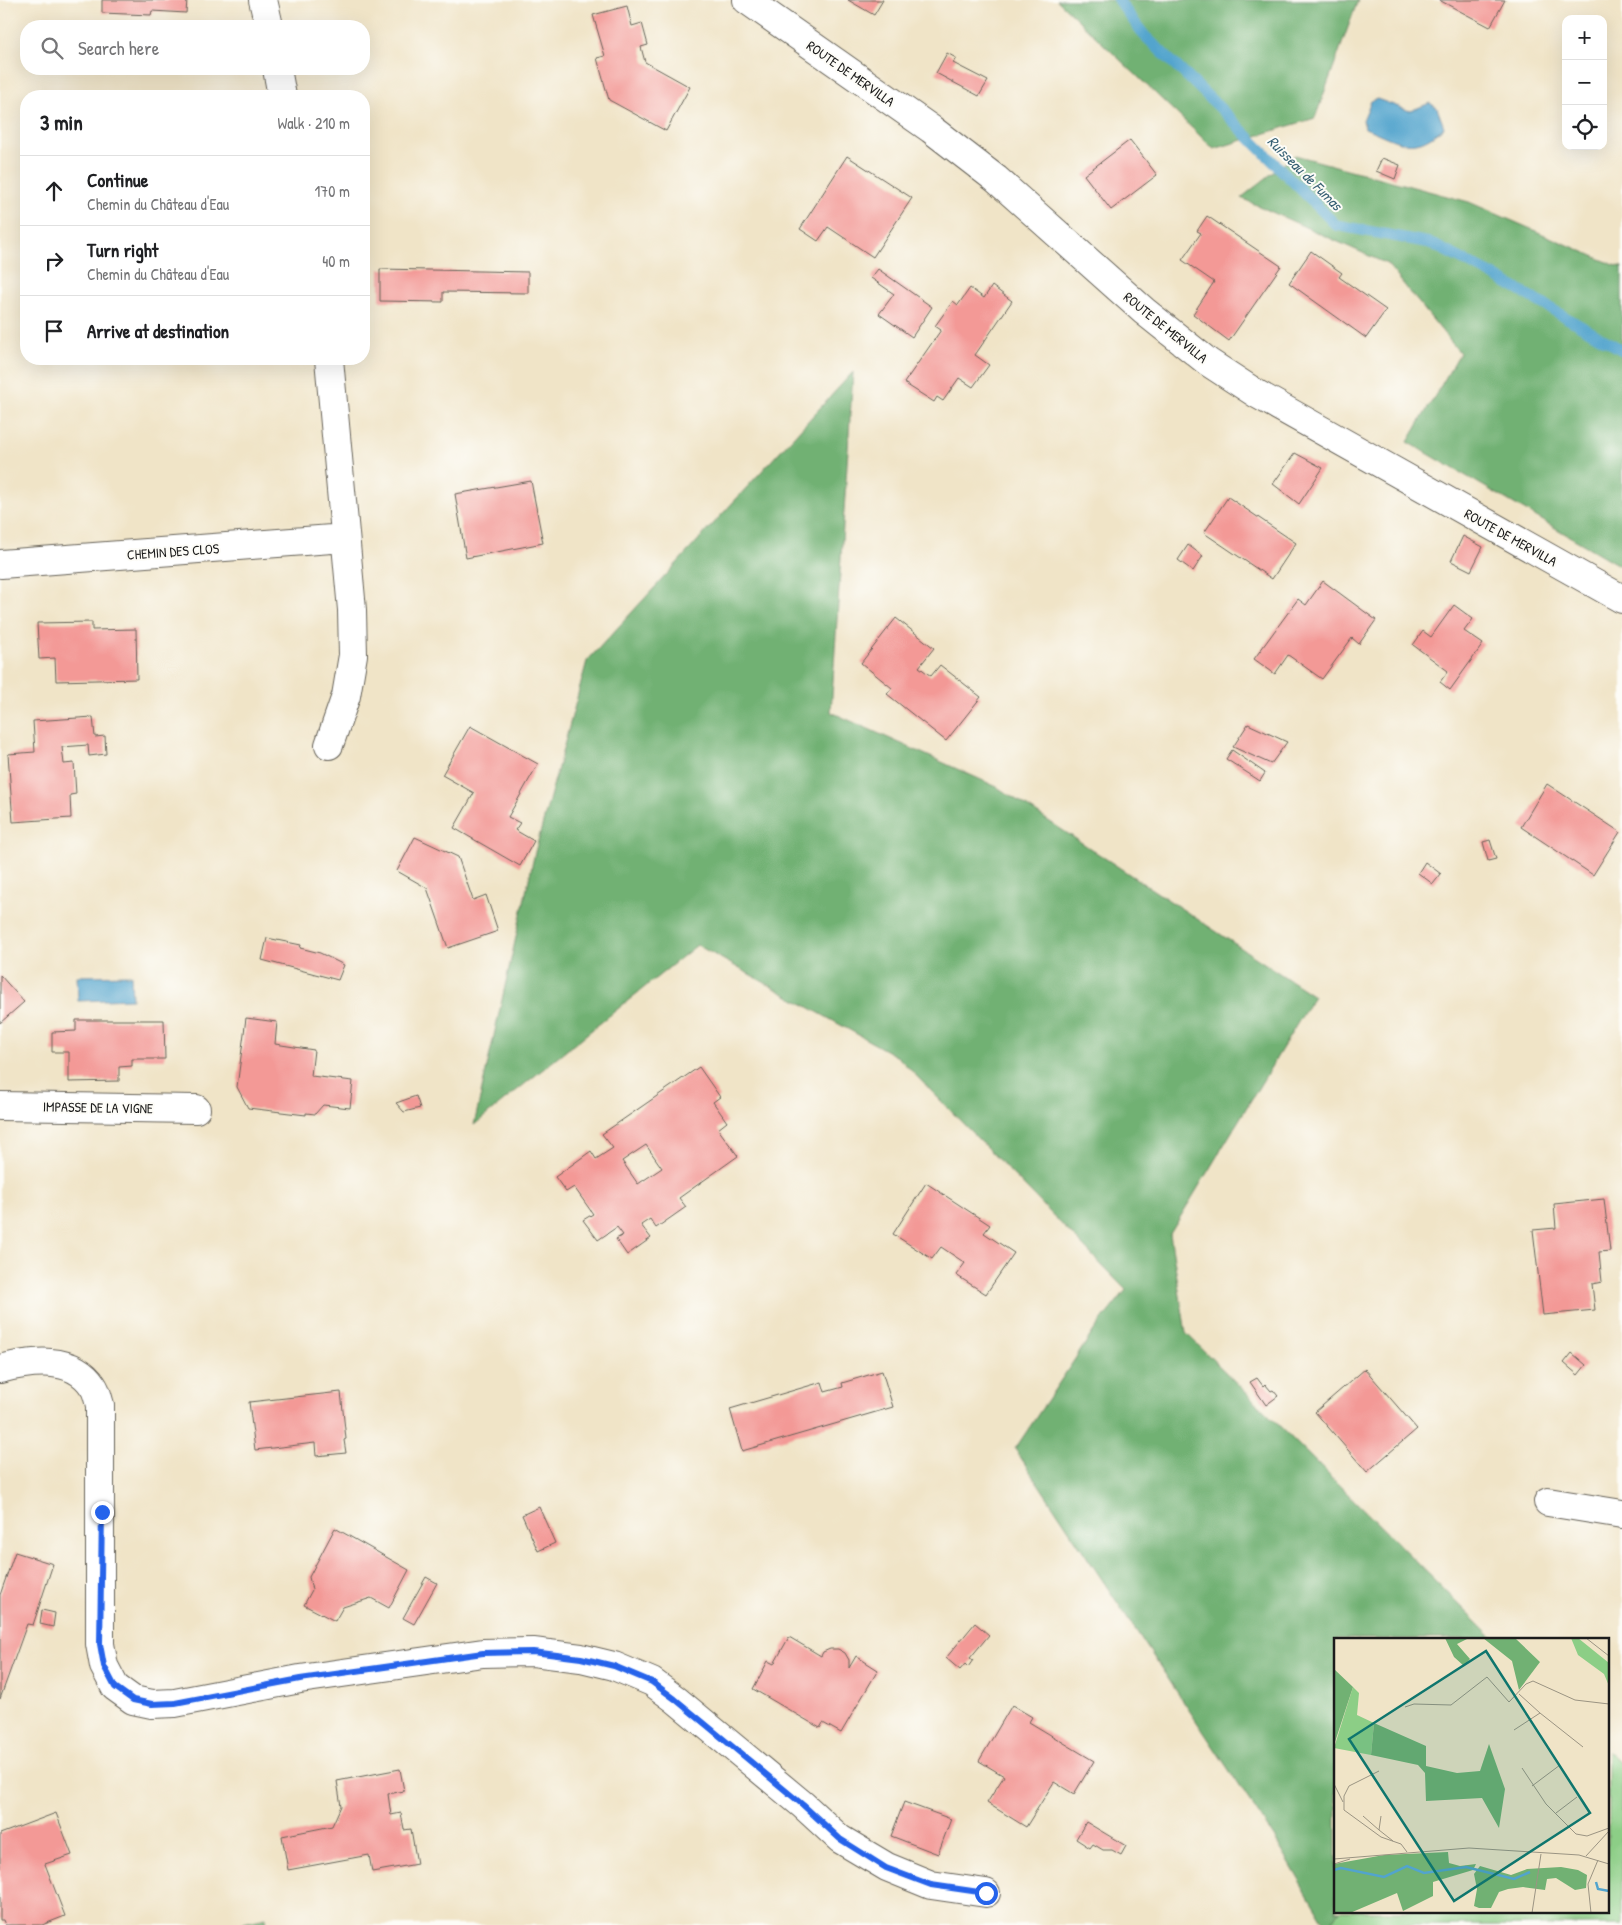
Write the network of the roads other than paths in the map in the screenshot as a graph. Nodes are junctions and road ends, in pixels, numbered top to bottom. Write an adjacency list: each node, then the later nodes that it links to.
1 (263, 0): 3 (street)
2 (747, 0): 9 (street, ROUTE DE MERVILLA)
3 (267, 20)
4 (278, 75): 5 (street)
5 (281, 90)
6 (330, 365): 7 (street)
7 (345, 538): 8 (street, CHEMIN DES CLOS); 10 (street)
8 (2, 564)
9 (1622, 598)
10 (329, 745)
11 (0, 1106): 12 (street, IMPASSE DE LA VIGNE)
12 (196, 1109)
13 (0, 1369): 16 (street)
14 (1548, 1502): 15 (street)
15 (1622, 1514)
16 (986, 1893)

